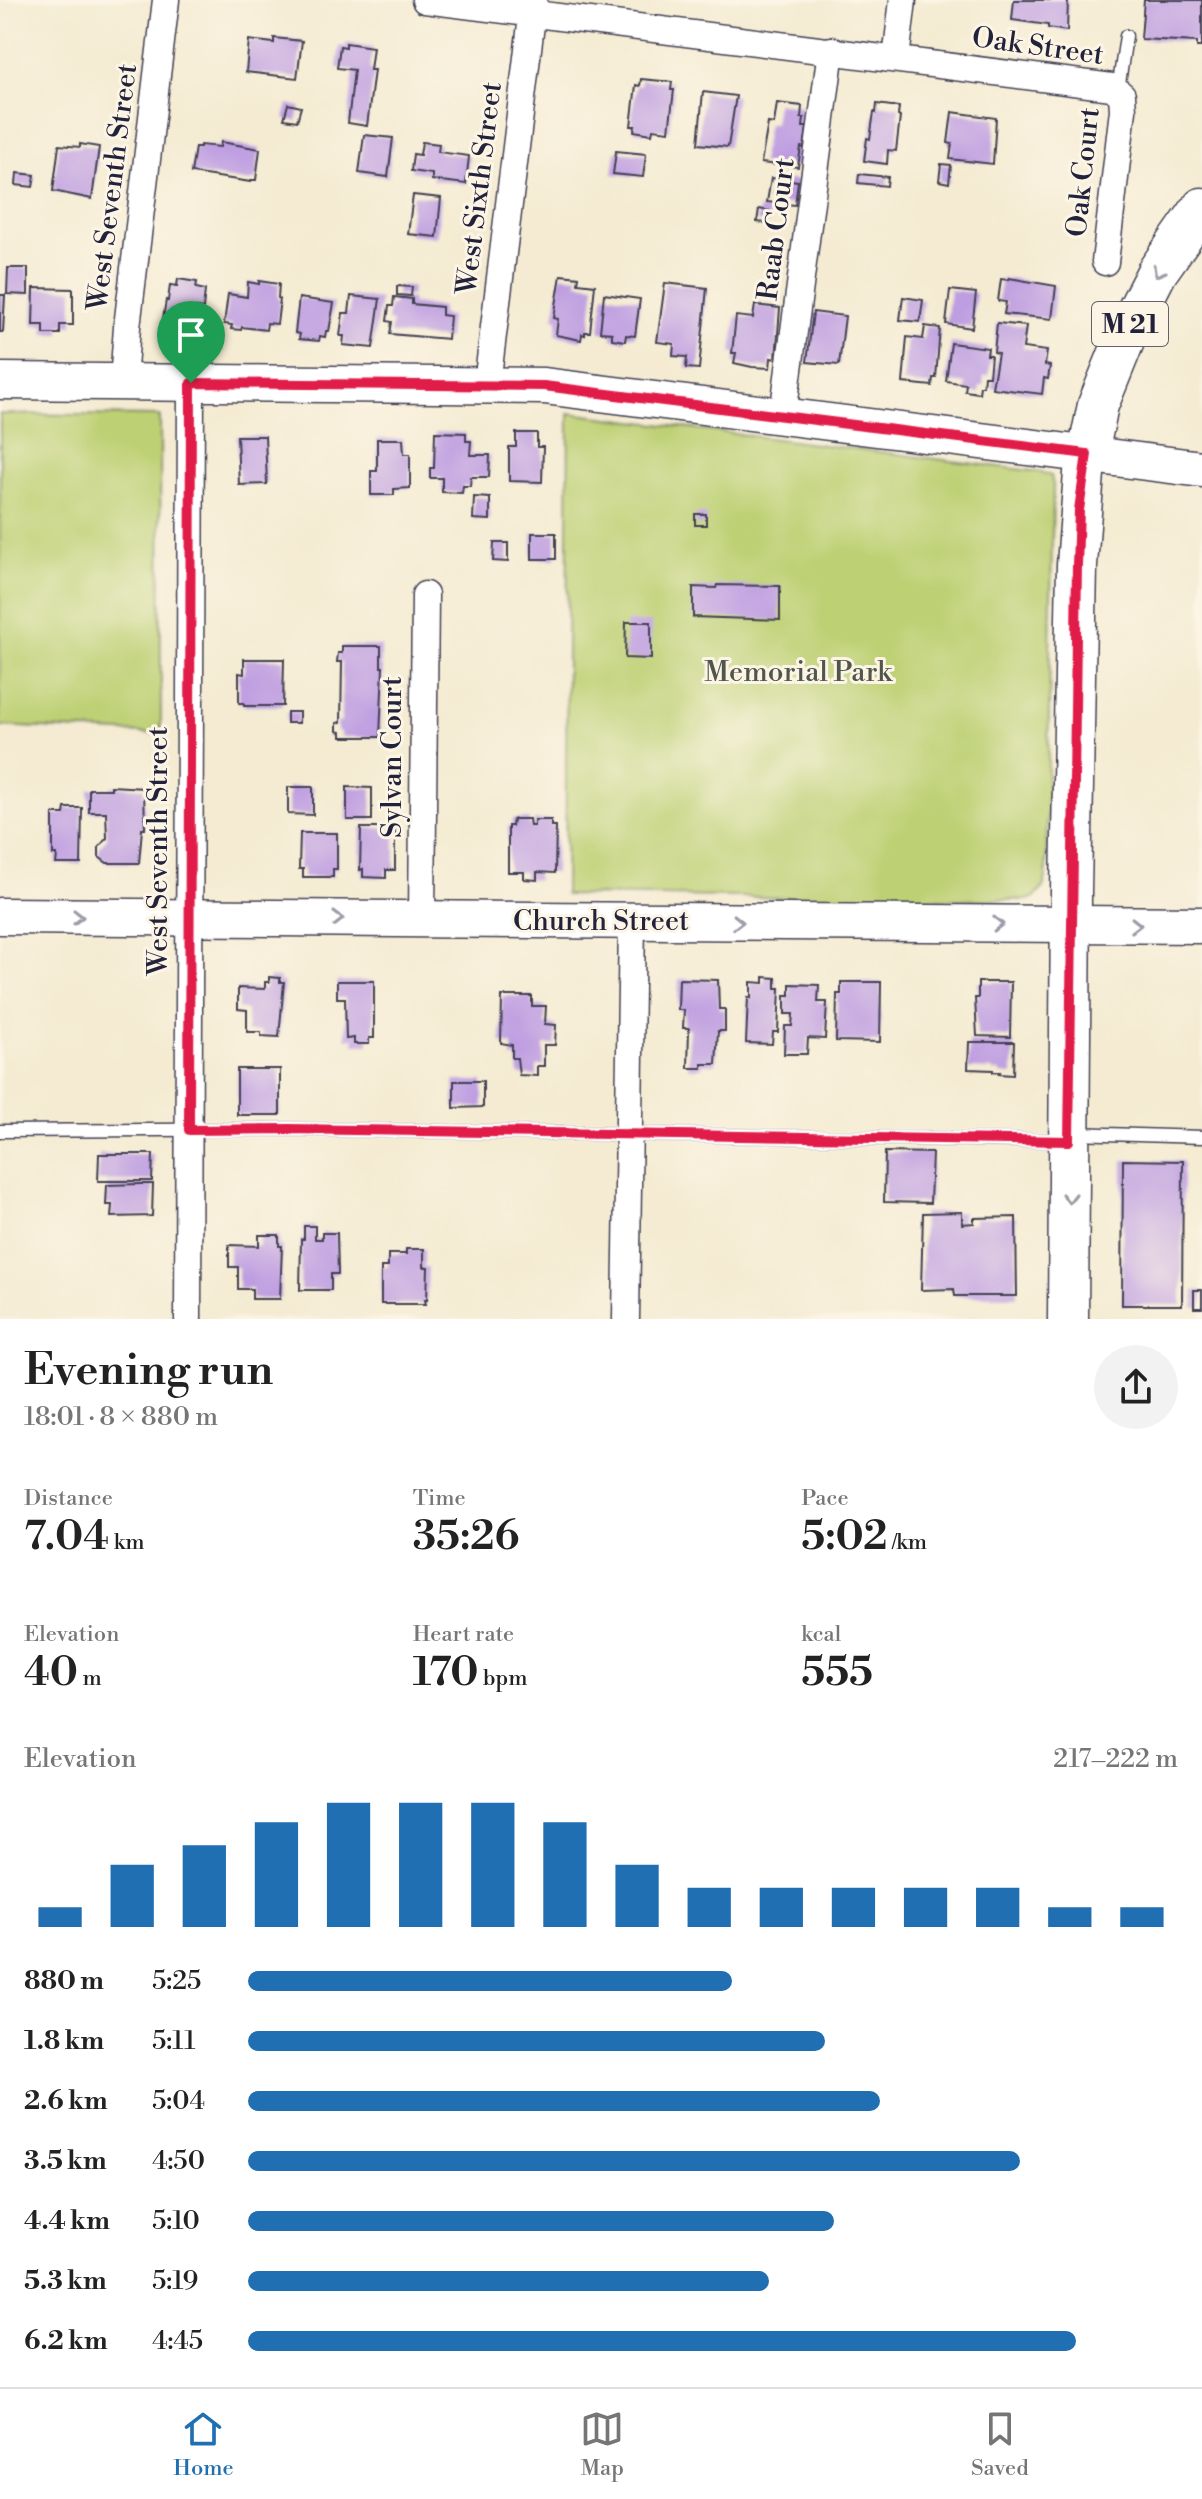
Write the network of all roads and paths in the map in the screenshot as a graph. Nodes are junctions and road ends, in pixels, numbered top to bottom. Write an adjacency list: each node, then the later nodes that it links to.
1 (166, 0): 12 (street, West Seventh Street)
2 (425, 0): 4 (street, Oak Street)
3 (903, 0): 7 (street)
4 (533, 7): 6 (street, Oak Street); 14 (street, West Sixth Street)
5 (1126, 36): 8 (lane)
6 (831, 50): 7 (street, Oak Street); 15 (street, Raab Court)
7 (896, 59): 8 (street, Oak Street)
8 (1118, 90): 10 (street, Oak Court)
9 (1202, 208): 16 (main road, M 21, one-way to 16)
10 (1105, 262)
11 (0, 381): 12 (main road)
12 (123, 382): 13 (main road)
13 (191, 383): 14 (main road); 20 (street, West Seventh Street)
14 (487, 384): 15 (main road)
15 (783, 415): 16 (main road)
16 (1087, 454): 17 (main road); 23 (main road, M 21)
17 (1202, 469)
18 (425, 595): 21 (street, Sylvan Court)
19 (0, 916): 20 (main road, Church Street, one-way to 20)
20 (189, 918): 21 (main road, Church Street, one-way to 21); 25 (street, West Seventh Street)
21 (422, 919): 22 (main road, Church Street)
22 (632, 920): 23 (main road, Church Street, one-way to 23); 27 (street)
23 (1071, 924): 24 (main road, Church Street, one-way to 24); 28 (main road, M 21)
24 (1202, 925)
25 (189, 1130): 26 (lane); 27 (lane); 30 (street, West Seventh Street)
26 (0, 1131)
27 (629, 1135): 28 (lane); 31 (street)
28 (1069, 1137): 29 (lane); 32 (main road, M 21, one-way to 32)
29 (1202, 1137)
30 (188, 1319)
31 (626, 1319)
32 (1068, 1319)

